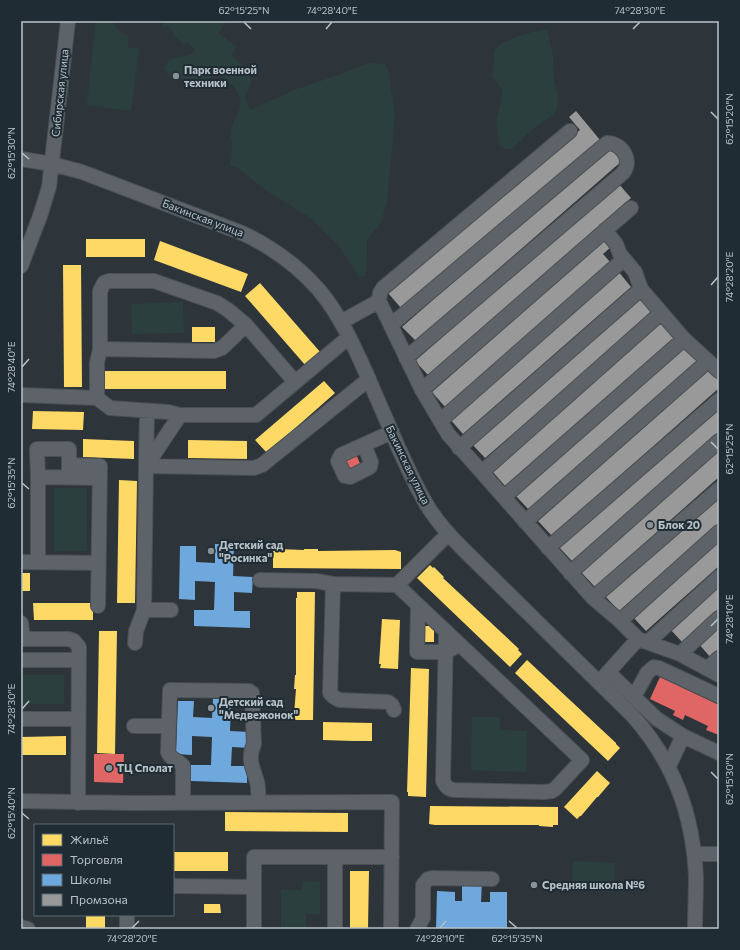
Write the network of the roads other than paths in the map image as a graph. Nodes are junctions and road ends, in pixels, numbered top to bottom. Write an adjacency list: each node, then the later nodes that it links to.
1 (68, 21): 4 (street, Сибирская улица)
2 (570, 131): 10 (street)
3 (21, 159): 4 (street, Бакинская улица)
4 (52, 164): 8 (street, Сибирская улица); 12 (street, Бакинская улица)
5 (631, 208): 6 (street)
6 (605, 230): 7 (street); 23 (street)
7 (624, 259): 9 (street); 29 (street)
8 (21, 266)
9 (641, 289): 11 (street); 33 (street)
10 (379, 301): 12 (street); 13 (street)
11 (661, 313): 16 (street); 36 (street)
12 (341, 322): 15 (street, Бакинская улица)
13 (391, 324): 18 (street); 18 (street)
14 (246, 325): 17 (street); 17 (street); 22 (street)
15 (349, 337): 21 (street, Бакинская улица); 22 (street)
16 (684, 339): 19 (street); 39 (street)
17 (100, 349): 25 (street)
18 (406, 358): 23 (street)
19 (708, 361): 20 (street); 40 (street)
20 (719, 371)
21 (369, 379): 30 (street, Бакинская улица); 34 (street)
22 (295, 382): 28 (street)
23 (422, 390): 29 (street)
24 (21, 395): 25 (street)
25 (97, 398): 27 (street)
26 (719, 400): 43 (street)
27 (147, 411): 28 (street); 34 (street)
28 (180, 415): 34 (street)
29 (440, 421): 33 (street)
30 (392, 432): 32 (street); 42 (street, Бакинская улица)
31 (719, 441): 47 (street)
32 (364, 445)
33 (459, 448): 36 (street)
34 (146, 466): 55 (street)
35 (69, 471): 37 (street); 37 (street); 46 (street)
36 (482, 472): 39 (street)
37 (38, 476): 45 (street)
38 (719, 489): 52 (street)
39 (504, 497): 40 (street)
40 (525, 522): 43 (street)
41 (719, 532): 58 (street)
42 (448, 534): 51 (street); 71 (street, Бакинская улица)
43 (548, 548): 47 (street)
44 (21, 562): 45 (street)
45 (38, 562): 46 (street)
46 (98, 563): 54 (street)
47 (570, 573): 52 (street)
48 (719, 577): 62 (street)
49 (260, 580): 50 (street)
50 (333, 584): 51 (street); 74 (street)
51 (397, 585): 53 (street)
52 (593, 598): 58 (street)
53 (418, 605): 60 (street); 65 (street)
54 (98, 606)
55 (144, 610): 56 (street); 63 (street)
56 (171, 610)
57 (719, 618): 66 (street)
58 (620, 621): 62 (street)
59 (21, 623): 61 (street)
60 (446, 631): 64 (street); 65 (street)
61 (22, 639): 69 (street)
62 (643, 641): 66 (street); 71 (street)
63 (135, 643)
64 (460, 644): 65 (street); 65 (street)
65 (446, 652)
66 (680, 654): 70 (street)
67 (719, 658): 70 (street)
68 (21, 660): 69 (street)
69 (79, 660): 76 (street)
70 (713, 672)
71 (604, 677): 73 (street); 81 (street, Бакинская улица)
72 (719, 696): 73 (street)
73 (634, 697): 79 (street)
74 (394, 710)
75 (21, 719): 76 (street)
76 (78, 719): 84 (street)
77 (134, 726): 78 (street)
78 (169, 726): 83 (street); 85 (street)
79 (683, 736): 80 (street); 81 (street)
80 (719, 753)
81 (669, 766): 89 (street, Бакинская улица)
82 (21, 801): 84 (street)
83 (258, 802): 85 (street); 88 (street)
84 (78, 803): 85 (street)
85 (183, 803)
86 (719, 854): 89 (street)
87 (335, 857): 88 (street); 93 (street); 99 (street)
88 (392, 858): 100 (street)
89 (694, 859): 90 (street); 102 (street, Бакинская улица)
90 (719, 862)
91 (492, 879): 101 (street)
92 (174, 886): 93 (street)
93 (254, 887): 98 (street)
94 (127, 916): 97 (street)
95 (21, 927): 96 (street)
96 (28, 929)
97 (127, 929)
98 (254, 929)
99 (335, 929)
100 (391, 929)
101 (417, 929)
102 (695, 929)

